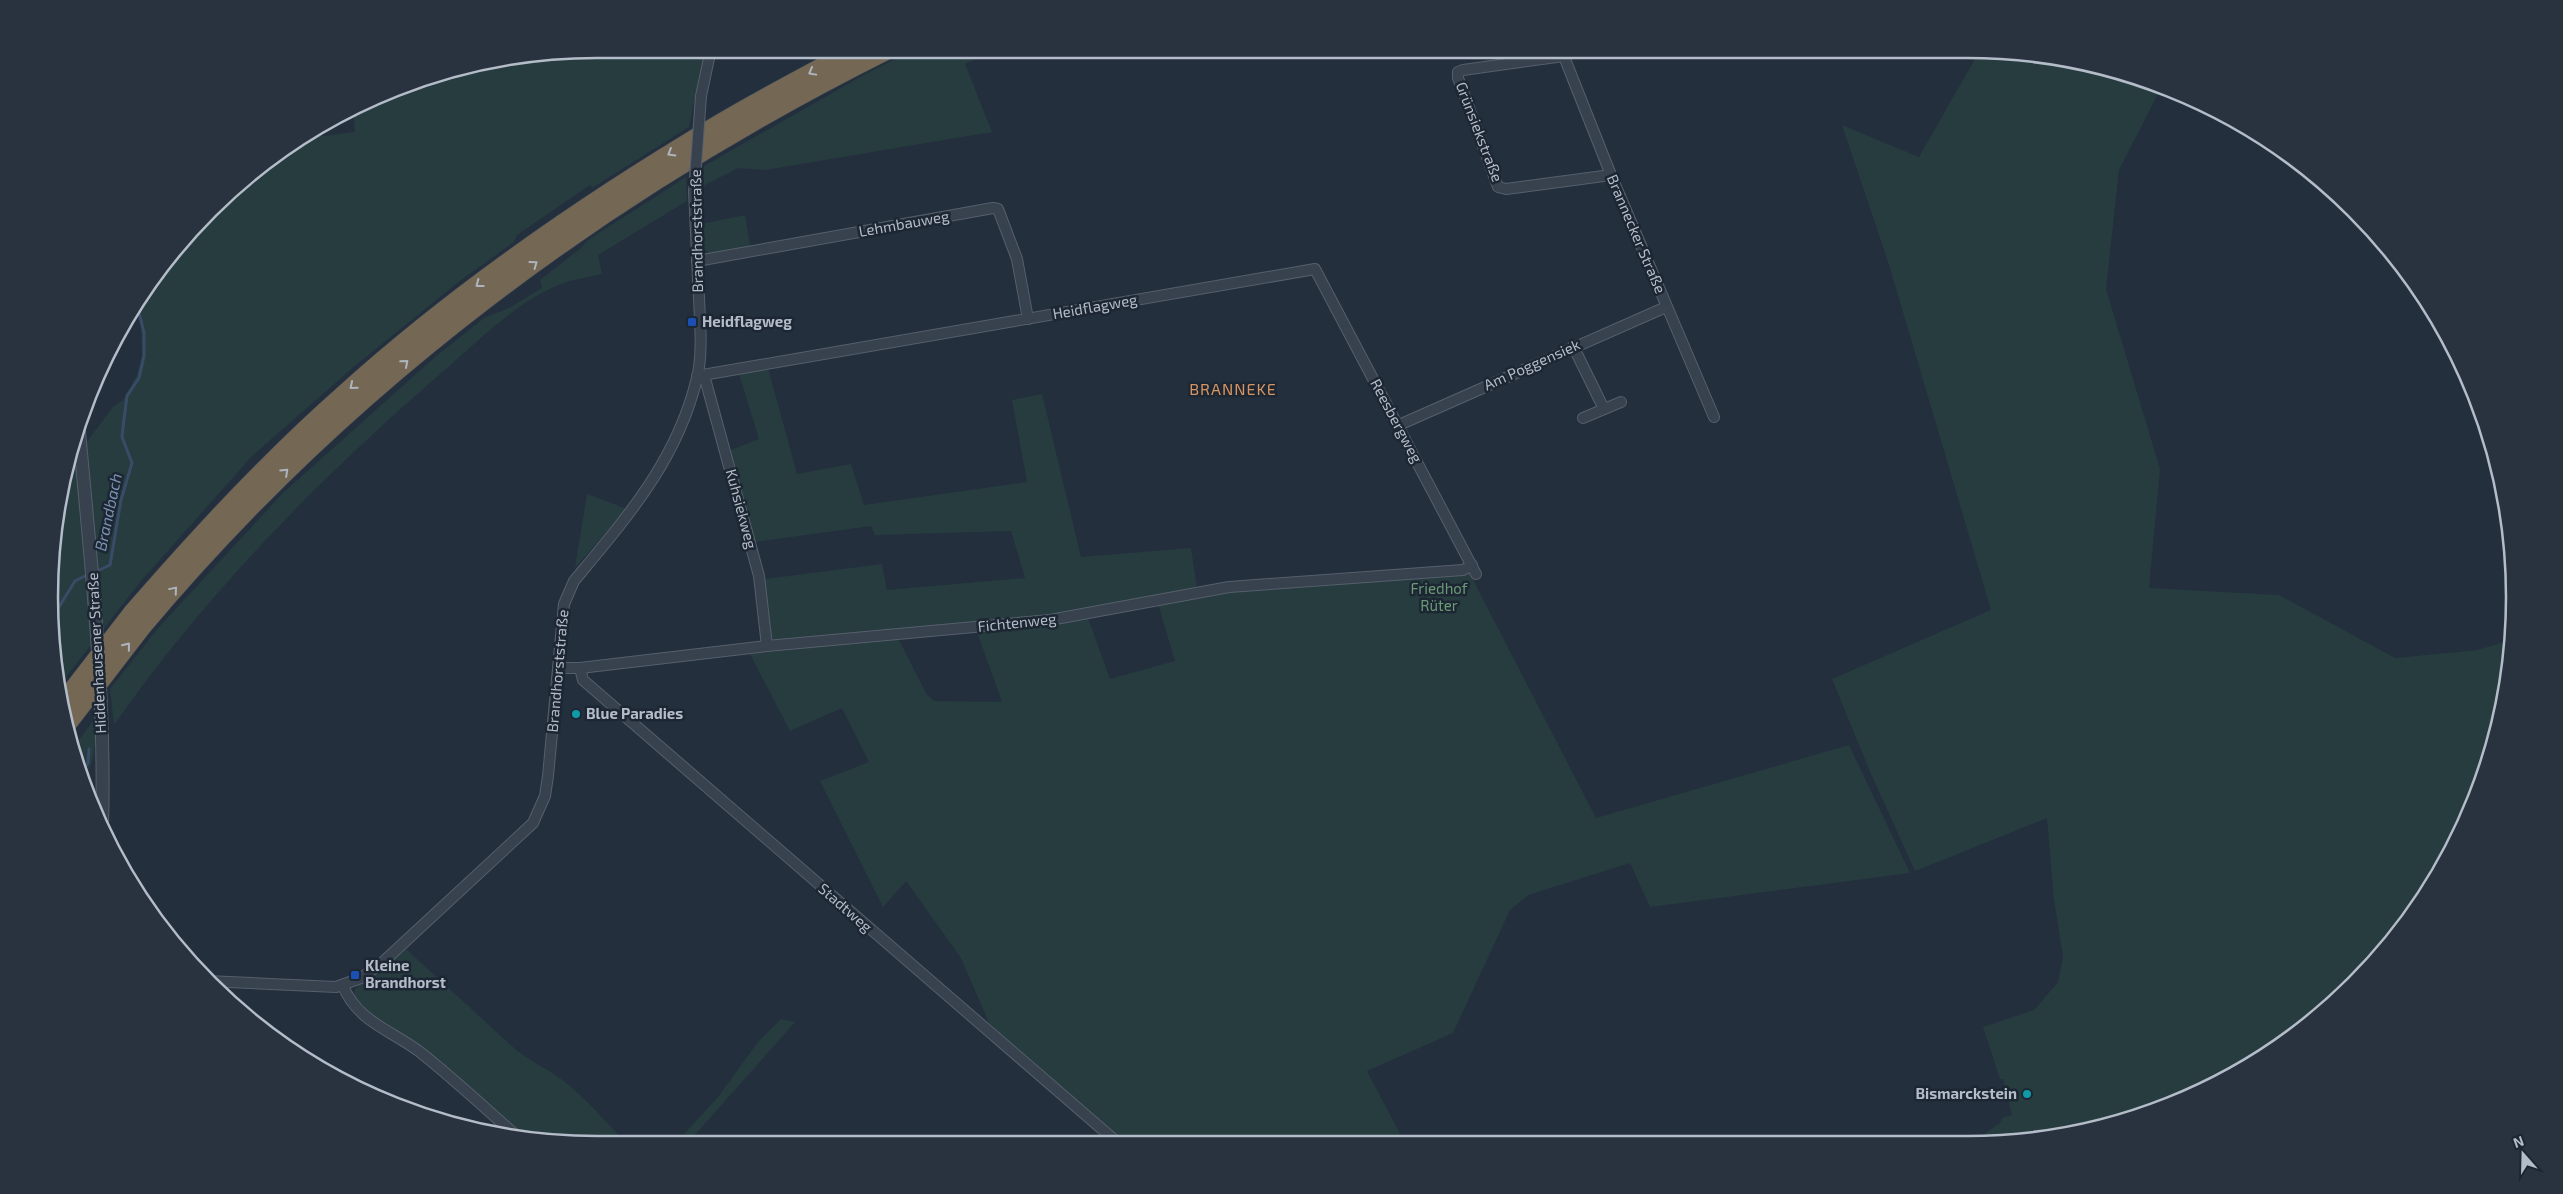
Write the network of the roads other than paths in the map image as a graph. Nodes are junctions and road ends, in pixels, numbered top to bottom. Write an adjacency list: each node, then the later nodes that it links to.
1 (709, 58): 7 (street, Brandhorststraße, bridge)
2 (839, 58): 23 (highway, one-way to 23, bridge)
3 (873, 58): 24 (highway, one-way to 3, bridge)
4 (1534, 58): 6 (street, Grünsiekstraße)
5 (1565, 58): 6 (street, Brannecker Straße)
6 (1611, 175): 9 (street, Brannecker Straße)
7 (697, 261): 10 (street, Lehmbauweg); 12 (street, Brandhorststraße)
8 (1315, 269): 10 (street, Heidflagweg); 17 (street, Reesbergweg)
9 (1666, 306): 11 (street, Am Poggensiek); 16 (street, Brannecker Straße)
10 (1028, 319): 12 (street, Heidflagweg)
11 (1573, 346): 14 (street); 17 (street, Am Poggensiek)
12 (701, 376): 20 (street, Kuhsiekweg); 21 (street, Brandhorststraße)
13 (1621, 402): 14 (street)
14 (1604, 409): 15 (street)
15 (1582, 418)
16 (1714, 418)
17 (1399, 425): 19 (street, Reesbergweg)
18 (80, 443): 25 (street, Hiddenhausener Straße)
19 (1474, 569): 20 (street, Fichtenweg)
20 (767, 646): 22 (street, Fichtenweg)
21 (559, 668): 22 (street, Fichtenweg); 27 (street, Brandhorststraße)
22 (580, 668): 29 (street, Stadtweg)
23 (67, 697)
24 (72, 718)
25 (102, 810)
26 (219, 981): 27 (street, Brandhorststraße)
27 (343, 986): 28 (street)
28 (508, 1129)
29 (1110, 1136)

